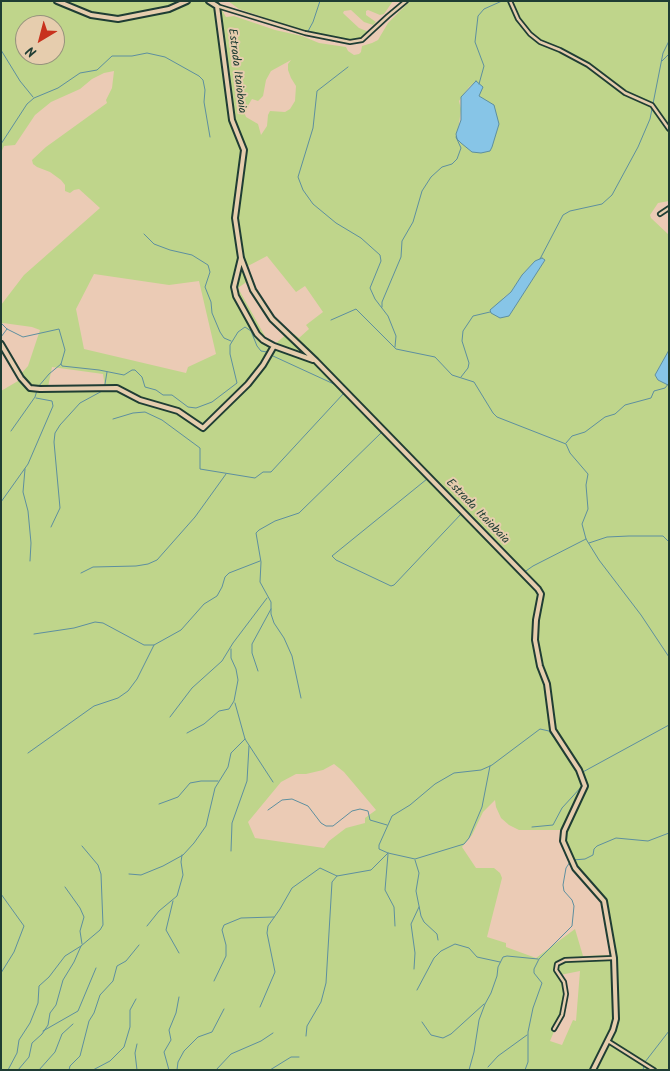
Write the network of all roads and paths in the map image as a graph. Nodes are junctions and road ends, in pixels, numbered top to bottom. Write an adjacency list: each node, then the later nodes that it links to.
1 (57, 1): 2 (street)
2 (187, 1)
3 (209, 1): 6 (street)
4 (406, 1): 6 (street)
5 (510, 1): 7 (street)
6 (217, 6): 10 (street, Estrada Itaiobaia)
7 (669, 130)
8 (669, 208): 9 (street)
9 (660, 214)
10 (241, 258): 12 (street); 13 (street, Estrada Itaiobaia)
11 (1, 344): 12 (street)
12 (274, 346): 13 (street)
13 (316, 360): 14 (street, Estrada Itaiobaia)
14 (614, 958): 15 (street); 16 (street, Estrada Itaiobaia)
15 (554, 1029)
16 (608, 1040): 17 (street, Estrada Itaiobaia); 18 (street)
17 (593, 1070)
18 (654, 1070)

